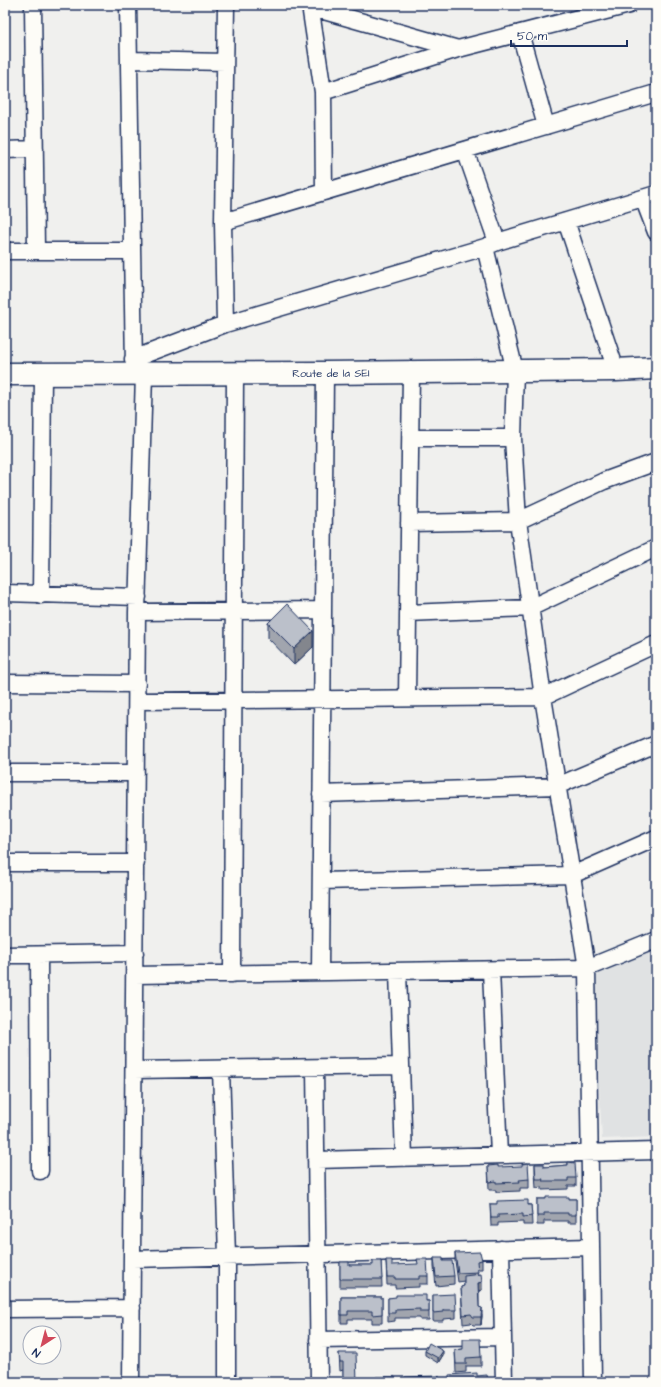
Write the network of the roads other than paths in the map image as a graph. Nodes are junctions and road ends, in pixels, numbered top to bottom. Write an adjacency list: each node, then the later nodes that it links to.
1 (33, 5): 13 (street)
2 (128, 5): 8 (street)
3 (226, 5): 9 (street)
4 (628, 5): 6 (street)
5 (310, 6): 7 (street); 10 (street)
6 (520, 33): 7 (street); 12 (street)
7 (458, 49): 10 (street)
8 (129, 60): 9 (street); 24 (street)
9 (225, 62): 19 (street)
10 (324, 92): 16 (street)
11 (656, 94): 12 (street)
12 (546, 126): 15 (street)
13 (35, 149): 14 (street); 22 (street)
14 (5, 150)
15 (465, 150): 16 (street); 21 (street)
16 (324, 192): 19 (street)
17 (649, 196): 18 (street); 20 (street)
18 (566, 221): 21 (street); 28 (street)
19 (223, 222): 25 (street)
20 (656, 232)
21 (491, 245): 25 (street); 29 (street)
22 (36, 250): 23 (street); 24 (street)
23 (5, 251)
24 (132, 251): 27 (street)
25 (225, 324): 27 (street)
26 (656, 368): 28 (street, Route de la SEI)
27 (137, 369): 33 (street, Route de la SEI); 34 (street, Route de la SEI); 43 (street)
28 (616, 370): 29 (street, Route de la SEI)
29 (515, 371): 30 (street, Route de la SEI); 36 (street)
30 (411, 372): 31 (street, Route de la SEI); 35 (street)
31 (325, 373): 34 (street, Route de la SEI); 45 (street)
32 (5, 374): 33 (street, Route de la SEI)
33 (43, 374): 42 (street)
34 (235, 374): 46 (street)
35 (410, 438): 36 (street); 39 (street)
36 (513, 438): 38 (street)
37 (656, 462): 38 (street)
38 (518, 521): 39 (street); 44 (street)
39 (409, 523): 47 (street)
40 (656, 548): 44 (street)
41 (5, 593): 42 (street)
42 (41, 595): 43 (street)
43 (138, 604): 46 (street); 50 (street)
44 (530, 608): 47 (street); 51 (street)
45 (323, 610): 46 (street); 53 (street)
46 (234, 611): 54 (street)
47 (408, 613): 52 (street)
48 (656, 644): 51 (street)
49 (5, 683): 50 (street)
50 (137, 684): 55 (street)
51 (543, 697): 52 (street); 59 (street)
52 (407, 698): 53 (street)
53 (322, 699): 54 (street); 60 (street)
54 (234, 700): 55 (street); 74 (street)
55 (137, 701): 58 (street)
56 (656, 744): 59 (street)
57 (5, 773): 58 (street)
58 (136, 773): 63 (street)
59 (557, 786): 60 (street); 64 (street)
60 (321, 794): 65 (street)
61 (656, 838): 64 (street)
62 (5, 863): 63 (street)
63 (136, 863): 67 (street)
64 (572, 875): 65 (street); 70 (street)
65 (321, 881): 73 (street)
66 (656, 940): 70 (street)
67 (135, 954): 69 (street); 75 (street)
68 (5, 955): 69 (street)
69 (38, 955): 85 (street)
70 (587, 968): 71 (street); 81 (street)
71 (491, 970): 72 (street); 82 (street)
72 (398, 971): 73 (street); 76 (street)
73 (320, 972): 74 (street)
74 (232, 974): 75 (street)
75 (134, 976): 79 (street)
76 (401, 1066): 77 (street); 83 (street)
77 (315, 1068): 78 (street); 84 (street)
78 (221, 1069): 79 (street); 89 (street)
79 (134, 1070): 90 (street)
80 (656, 1151): 81 (street)
81 (590, 1152): 82 (street); 86 (street)
82 (499, 1155): 83 (street)
83 (404, 1158): 84 (street)
84 (316, 1160): 88 (street)
85 (40, 1171)
86 (591, 1247): 87 (street); 99 (street)
87 (501, 1249): 88 (street); 93 (street)
88 (318, 1254): 89 (street); 94 (street)
89 (227, 1256): 90 (street); 96 (street)
90 (132, 1259): 91 (street)
91 (132, 1308): 92 (street); 95 (street)
92 (5, 1309)
93 (503, 1336): 94 (street); 98 (street)
94 (318, 1340): 97 (street)
95 (131, 1382)
96 (227, 1382)
97 (319, 1382)
98 (504, 1382)
99 (592, 1382)

